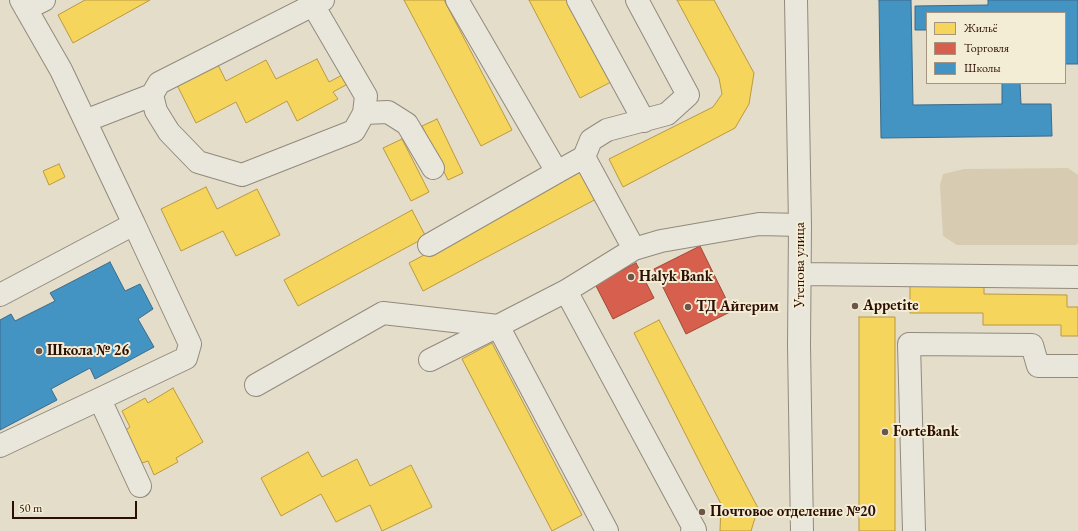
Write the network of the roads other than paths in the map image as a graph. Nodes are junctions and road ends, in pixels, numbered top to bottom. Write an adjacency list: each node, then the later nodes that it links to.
1 (457, 0): 13 (street)
2 (578, 0): 10 (street)
3 (637, 0): 10 (street)
4 (796, 0): 15 (street, Утепова улица)
5 (30, 3): 9 (street)
6 (318, 3): 7 (street); 8 (street)
7 (152, 95): 8 (street); 9 (street)
8 (364, 113): 12 (street)
9 (85, 121): 14 (street)
10 (644, 121): 11 (street)
11 (584, 156): 13 (street); 17 (street)
12 (432, 168)
13 (557, 172): 16 (street)
14 (134, 224): 21 (street); 26 (street)
15 (800, 225): 17 (street); 18 (street, Утепова улица)
16 (429, 245)
17 (634, 249): 20 (street)
18 (800, 274): 19 (street); 31 (street, Утепова улица)
19 (1078, 277)
20 (566, 291): 22 (street); 30 (street)
21 (0, 295)
22 (498, 326): 23 (street); 25 (street); 29 (street)
23 (430, 360)
24 (1078, 366): 32 (street)
25 (256, 385)
26 (106, 396): 27 (street); 28 (street)
27 (0, 446)
28 (140, 486)
29 (607, 531)
30 (692, 531)
31 (802, 531)
32 (914, 531)

